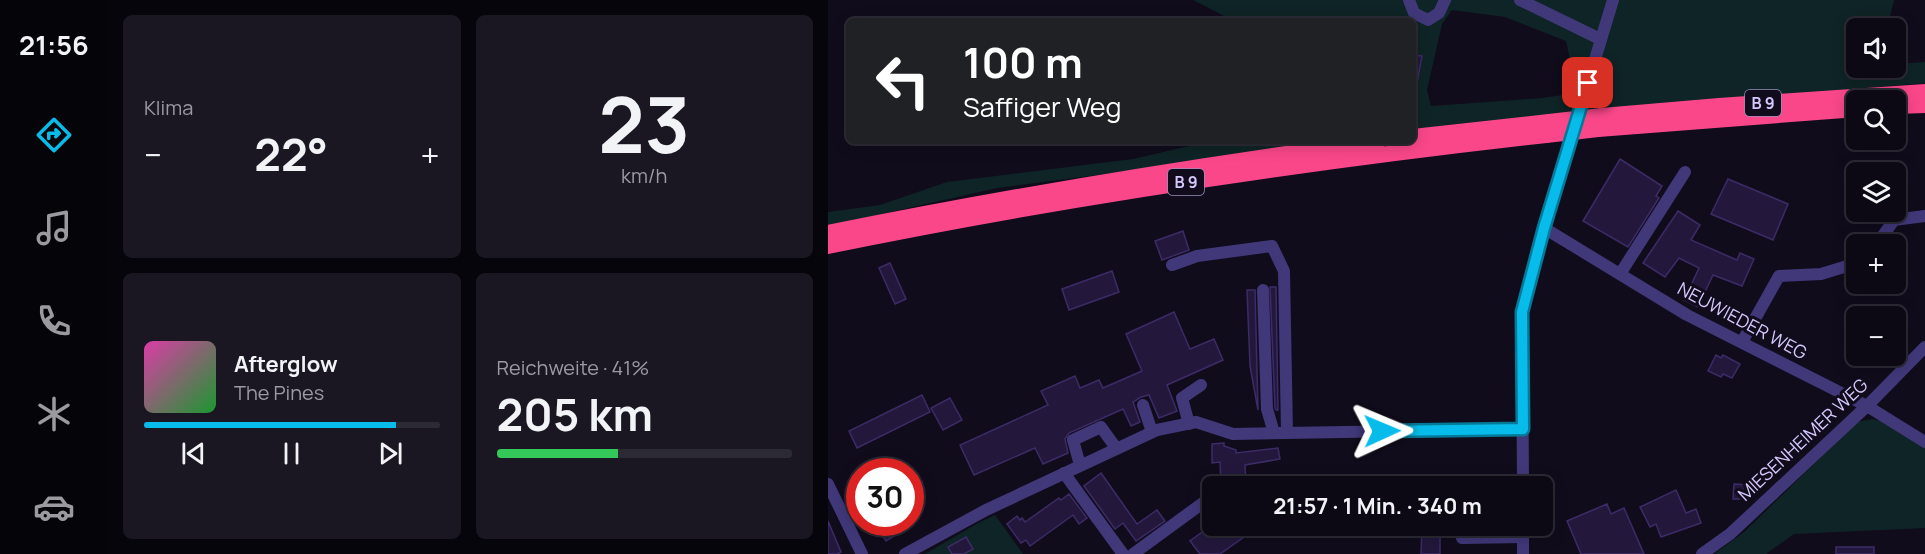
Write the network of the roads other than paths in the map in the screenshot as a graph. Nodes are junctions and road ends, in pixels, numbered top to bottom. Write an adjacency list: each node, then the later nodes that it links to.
1 (1409, 0): 2 (street)
2 (1445, 0)
3 (1520, 0): 5 (street)
4 (1613, 0): 5 (street)
5 (1600, 39): 16 (street)
6 (1925, 92): 10 (highway, B 9)
7 (1925, 105): 8 (highway)
8 (1906, 106)
9 (1846, 110): 10 (highway, B 9)
10 (1600, 123): 11 (highway, B 9, bridge)
11 (1548, 128): 12 (highway, B 9); 19 (highway, B 9)
12 (1416, 137)
13 (1357, 144): 17 (highway, B 9)
14 (1685, 172): 22 (street)
15 (1925, 216): 18 (street)
16 (1544, 228): 22 (street, NEUWIEDER WEG); 30 (street)
17 (828, 233)
18 (1884, 234)
19 (828, 246)
20 (1172, 265): 32 (street)
21 (1846, 266): 24 (street)
22 (1620, 274): 24 (street, NEUWIEDER WEG)
23 (1263, 290): 32 (street)
24 (1742, 342): 28 (street, NEUWIEDER WEG)
25 (1925, 347): 28 (street, MIESENHEIMER WEG)
26 (1201, 385): 29 (street)
27 (1143, 405): 31 (street)
28 (1867, 406): 33 (street, NEUWIEDER WEG); 48 (street, MIESENHEIMER WEG)
29 (1189, 424): 31 (street); 32 (street)
30 (1523, 429): 32 (street); 37 (street)
31 (1152, 432): 34 (street)
32 (1281, 433)
33 (1925, 442)
34 (1116, 448): 35 (street); 35 (street)
35 (1080, 465): 36 (street)
36 (1064, 473): 44 (street); 45 (street)
37 (1523, 476)
38 (828, 484): 43 (street)
39 (1202, 504): 46 (street)
40 (1462, 536): 41 (street)
41 (1479, 536)
42 (1523, 536): 47 (street)
43 (862, 554)
44 (905, 554)
45 (1123, 554)
46 (1133, 554)
47 (1523, 554)
48 (1702, 554)

